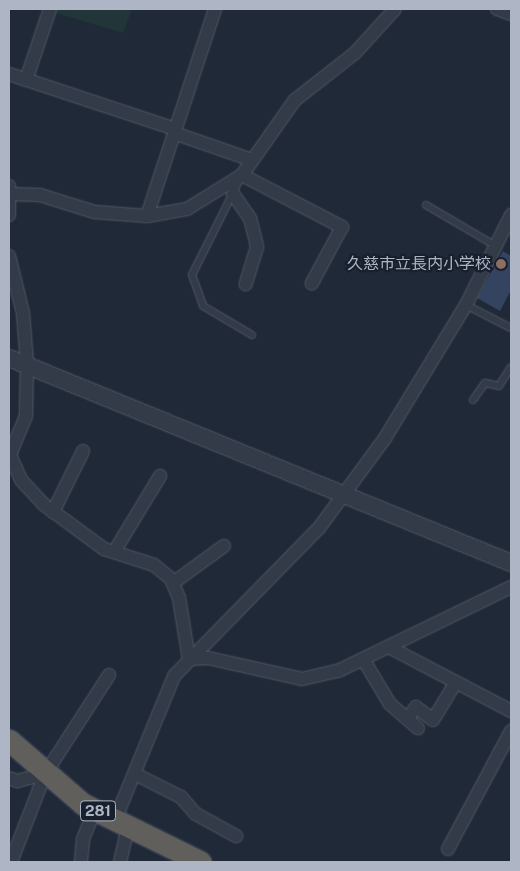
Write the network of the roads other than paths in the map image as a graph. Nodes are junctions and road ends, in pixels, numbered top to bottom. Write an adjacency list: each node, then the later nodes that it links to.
1 (50, 9): 7 (street)
2 (215, 9): 8 (street)
3 (395, 9): 9 (street)
4 (498, 9): 5 (street)
5 (511, 14)
6 (9, 74): 7 (street)
7 (26, 80): 8 (street)
8 (174, 131): 9 (street); 16 (street)
9 (252, 160): 10 (street)
10 (242, 175): 12 (lane); 16 (street); 19 (street)
11 (10, 190): 14 (street); 16 (street)
12 (233, 194): 20 (street); 23 (lane)
13 (426, 204): 17 (lane)
14 (9, 215)
15 (511, 215): 17 (street)
16 (147, 216)
17 (496, 246): 21 (street)
18 (9, 256): 25 (street)
19 (312, 283)
20 (246, 284)
21 (466, 305): 22 (lane); 31 (street)
22 (511, 328)
23 (252, 336)
24 (9, 358): 25 (street)
25 (27, 363): 29 (street); 31 (street)
26 (511, 368): 27 (lane)
27 (473, 400)
28 (83, 451): 32 (street)
29 (10, 456): 32 (street)
30 (160, 476): 34 (street)
31 (343, 494): 35 (street); 39 (street)
32 (53, 512): 34 (street)
33 (224, 546): 36 (street)
34 (114, 552): 36 (street)
35 (511, 563)
36 (172, 583): 39 (street)
37 (511, 587): 38 (street)
38 (389, 647): 40 (street); 42 (street)
39 (189, 659): 40 (street); 49 (street)
40 (363, 659): 44 (street)
41 (108, 676): 48 (street)
42 (456, 682): 43 (street); 44 (street)
43 (511, 711)
44 (407, 719): 45 (street)
45 (418, 728)
46 (511, 731): 54 (street)
47 (9, 740): 48 (highway, 281)
48 (45, 774): 50 (street); 51 (highway, 281); 55 (street)
49 (134, 774): 52 (street); 53 (street)
50 (9, 778)
51 (95, 810): 52 (highway, 281); 56 (street)
52 (122, 824): 57 (street); 58 (highway, 281)
53 (236, 836)
54 (448, 849)
55 (11, 862)
56 (81, 862)
57 (120, 862)
58 (201, 862)

